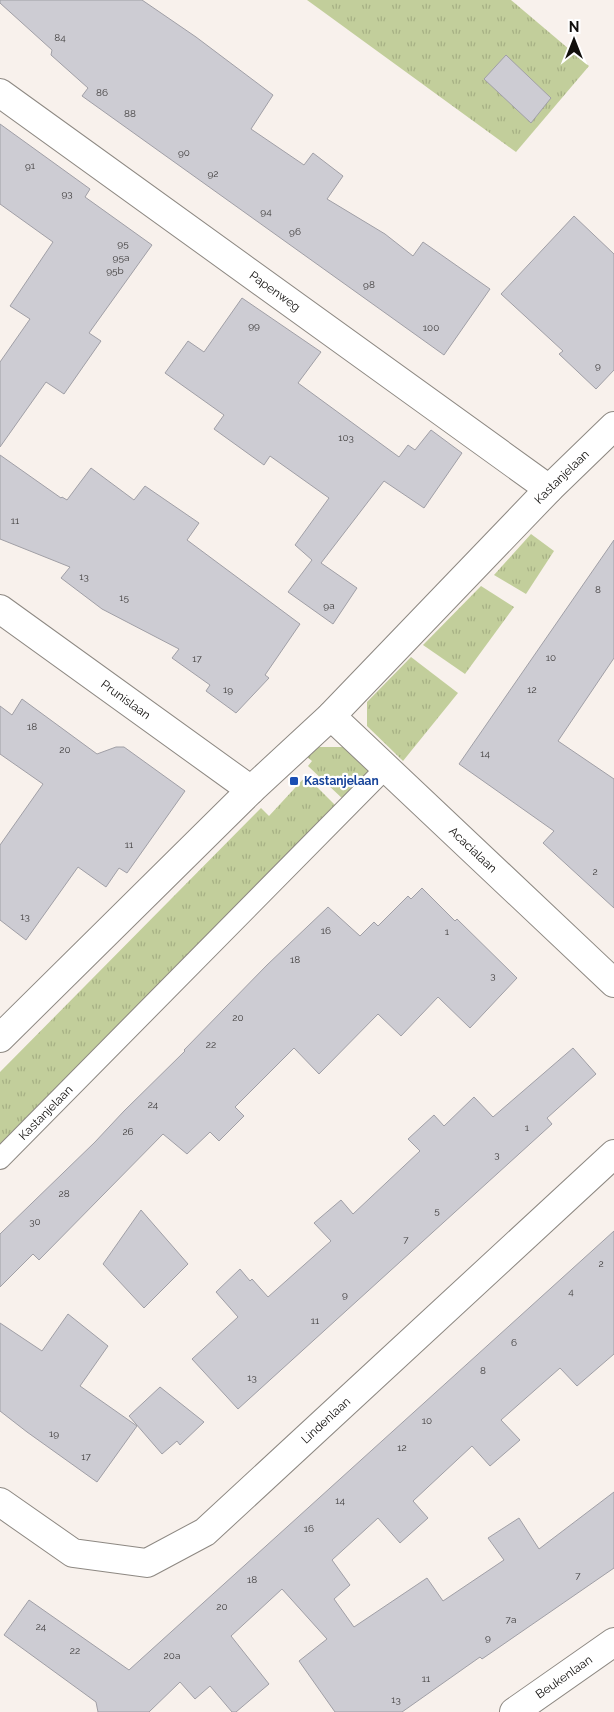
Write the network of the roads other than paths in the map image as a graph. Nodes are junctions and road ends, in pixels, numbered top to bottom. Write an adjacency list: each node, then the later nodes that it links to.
1 (0, 93): 3 (street, Papenweg)
2 (614, 426): 3 (street, Kastanjelaan)
3 (548, 489): 5 (street, Kastanjelaan)
4 (0, 609): 7 (street, Prunislaan)
5 (331, 716): 6 (street, Acacialaan); 7 (street, Kastanjelaan)
6 (386, 768): 8 (street, Acacialaan); 11 (lane, Kastanjelaan)
7 (251, 790): 9 (street, Kastanjelaan)
8 (614, 983)
9 (3, 1029)
10 (614, 1154): 12 (street, Lindenlaan)
11 (0, 1159)
12 (0, 1502)
13 (614, 1642): 14 (street, Beukenlaan)
14 (514, 1712)

